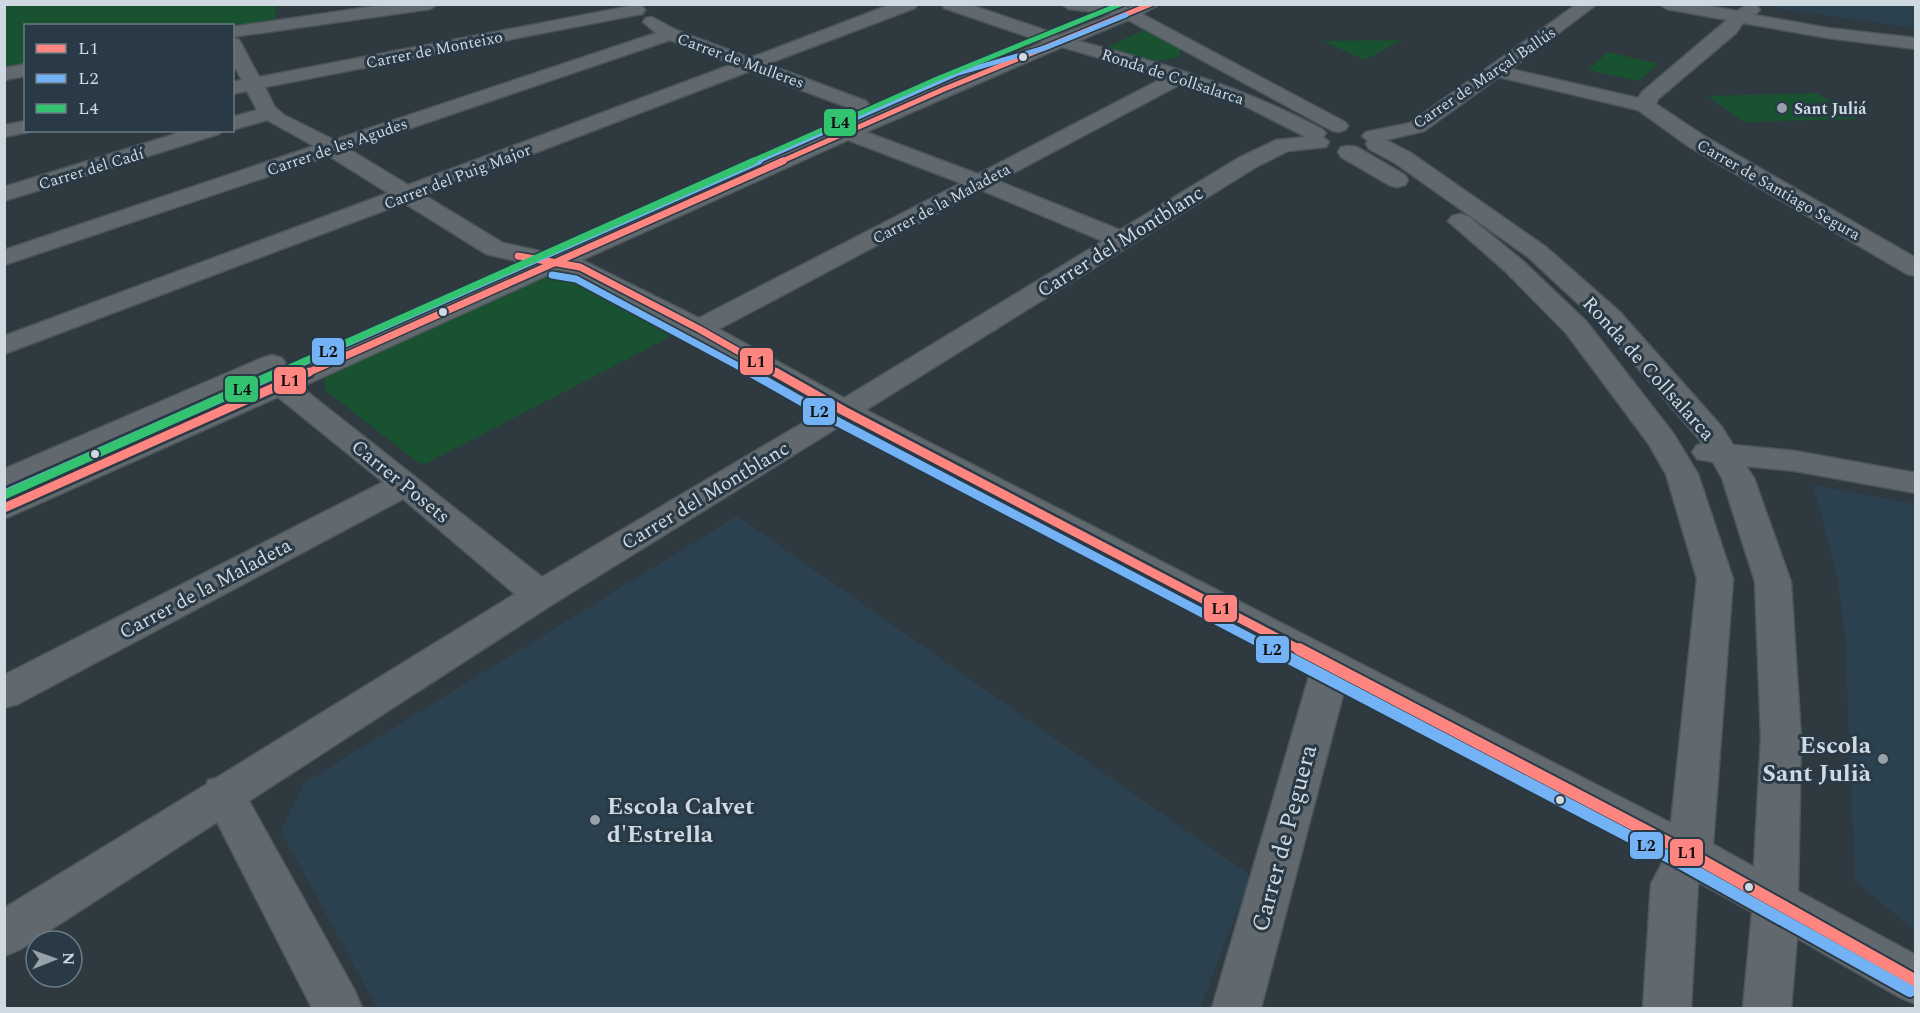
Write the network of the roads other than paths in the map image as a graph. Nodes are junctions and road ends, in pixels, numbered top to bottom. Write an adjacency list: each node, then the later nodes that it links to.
1 (430, 4): 14 (street)
2 (909, 4): 21 (street, Carrer del Puig Major)
3 (950, 4): 13 (street, Ronda de Collsalarca)
4 (1069, 4): 11 (street)
5 (1152, 4): 11 (street)
6 (1589, 4): 24 (street, Carrer de Marçal Ballús)
7 (1667, 4): 12 (street)
8 (1724, 4): 12 (street)
9 (1006, 6): 13 (street)
10 (633, 7): 15 (street, Carrer de Mulleres); 27 (street, Carrer de Monteixo)
11 (1121, 9): 17 (street); 19 (street, Ronda de Collsalarca)
12 (1748, 11): 16 (street); 18 (street); 29 (street)
13 (989, 16): 17 (street, Ronda de Collsalarca)
14 (234, 32)
15 (670, 34): 21 (street, Carrer de Mulleres); 38 (street, Carrer de les Agudes)
16 (1916, 35)
17 (1052, 39): 22 (street, Ronda de Collsalarca); 28 (street); 36 (street)
18 (1916, 44)
19 (1188, 46): 22 (street); 37 (street, Ronda de Collsalarca)
20 (234, 51): 27 (street)
21 (752, 64): 28 (street, Carrer de Mulleres); 41 (street, Carrer del Puig Major)
22 (1156, 68): 26 (street, Ronda de Collsalarca)
23 (24, 70): 25 (street)
24 (1497, 71): 29 (street); 37 (street, Carrer de Marçal Ballús)
25 (4, 74)
26 (1182, 76): 37 (street, Ronda de Collsalarca); 39 (street, Carrer de la Maladeta)
27 (243, 86): 30 (street)
28 (859, 105): 31 (street)
29 (1645, 106): 46 (street, Carrer de Santiago Segura)
30 (270, 113): 32 (street); 38 (street)
31 (821, 121): 36 (street); 43 (street)
32 (234, 123)
33 (24, 127): 34 (street)
34 (4, 131)
35 (206, 132): 40 (street, Carrer del Cadí)
36 (848, 132): 39 (street); 45 (street)
37 (1345, 139): 42 (street, Carrer del Montblanc); 51 (street, Ronda de Collsalarca); 52 (street, Ronda de Collsalarca)
38 (332, 148): 41 (street); 44 (street, Carrer de les Agudes)
39 (980, 182): 42 (street); 47 (street, Carrer de la Maladeta)
40 (4, 194)
41 (408, 195): 43 (street); 48 (street, Carrer del Puig Major)
42 (1122, 240): 50 (street, Carrer del Montblanc)
43 (518, 255): 45 (street); 49 (street)
44 (4, 258)
45 (554, 263): 47 (street); 49 (street)
46 (1916, 269)
47 (699, 329): 50 (street)
48 (4, 346)
49 (271, 377): 53 (street); 55 (street, Carrer Posets); 56 (street)
50 (844, 411): 57 (street, Carrer del Montblanc); 58 (street)
51 (1667, 449): 52 (street); 61 (street, Ronda de Collsalarca)
52 (1723, 453): 54 (street); 62 (street, Ronda de Collsalarca)
53 (4, 481)
54 (1916, 483)
55 (406, 484): 57 (street, Carrer Posets); 59 (street, Carrer de la Maladeta)
56 (4, 508)
57 (540, 595): 60 (street, Carrer del Montblanc)
58 (1331, 667): 61 (street); 66 (street, Carrer de Peguera)
59 (4, 693)
60 (223, 793): 63 (street, Carrer del Montblanc); 65 (street)
61 (1690, 854): 62 (street); 67 (street, Ronda de Collsalarca)
62 (1781, 905): 64 (street); 68 (street, Ronda de Collsalarca)
63 (4, 934)
64 (1916, 981)
65 (338, 1008)
66 (1236, 1008)
67 (1667, 1008)
68 (1767, 1008)

